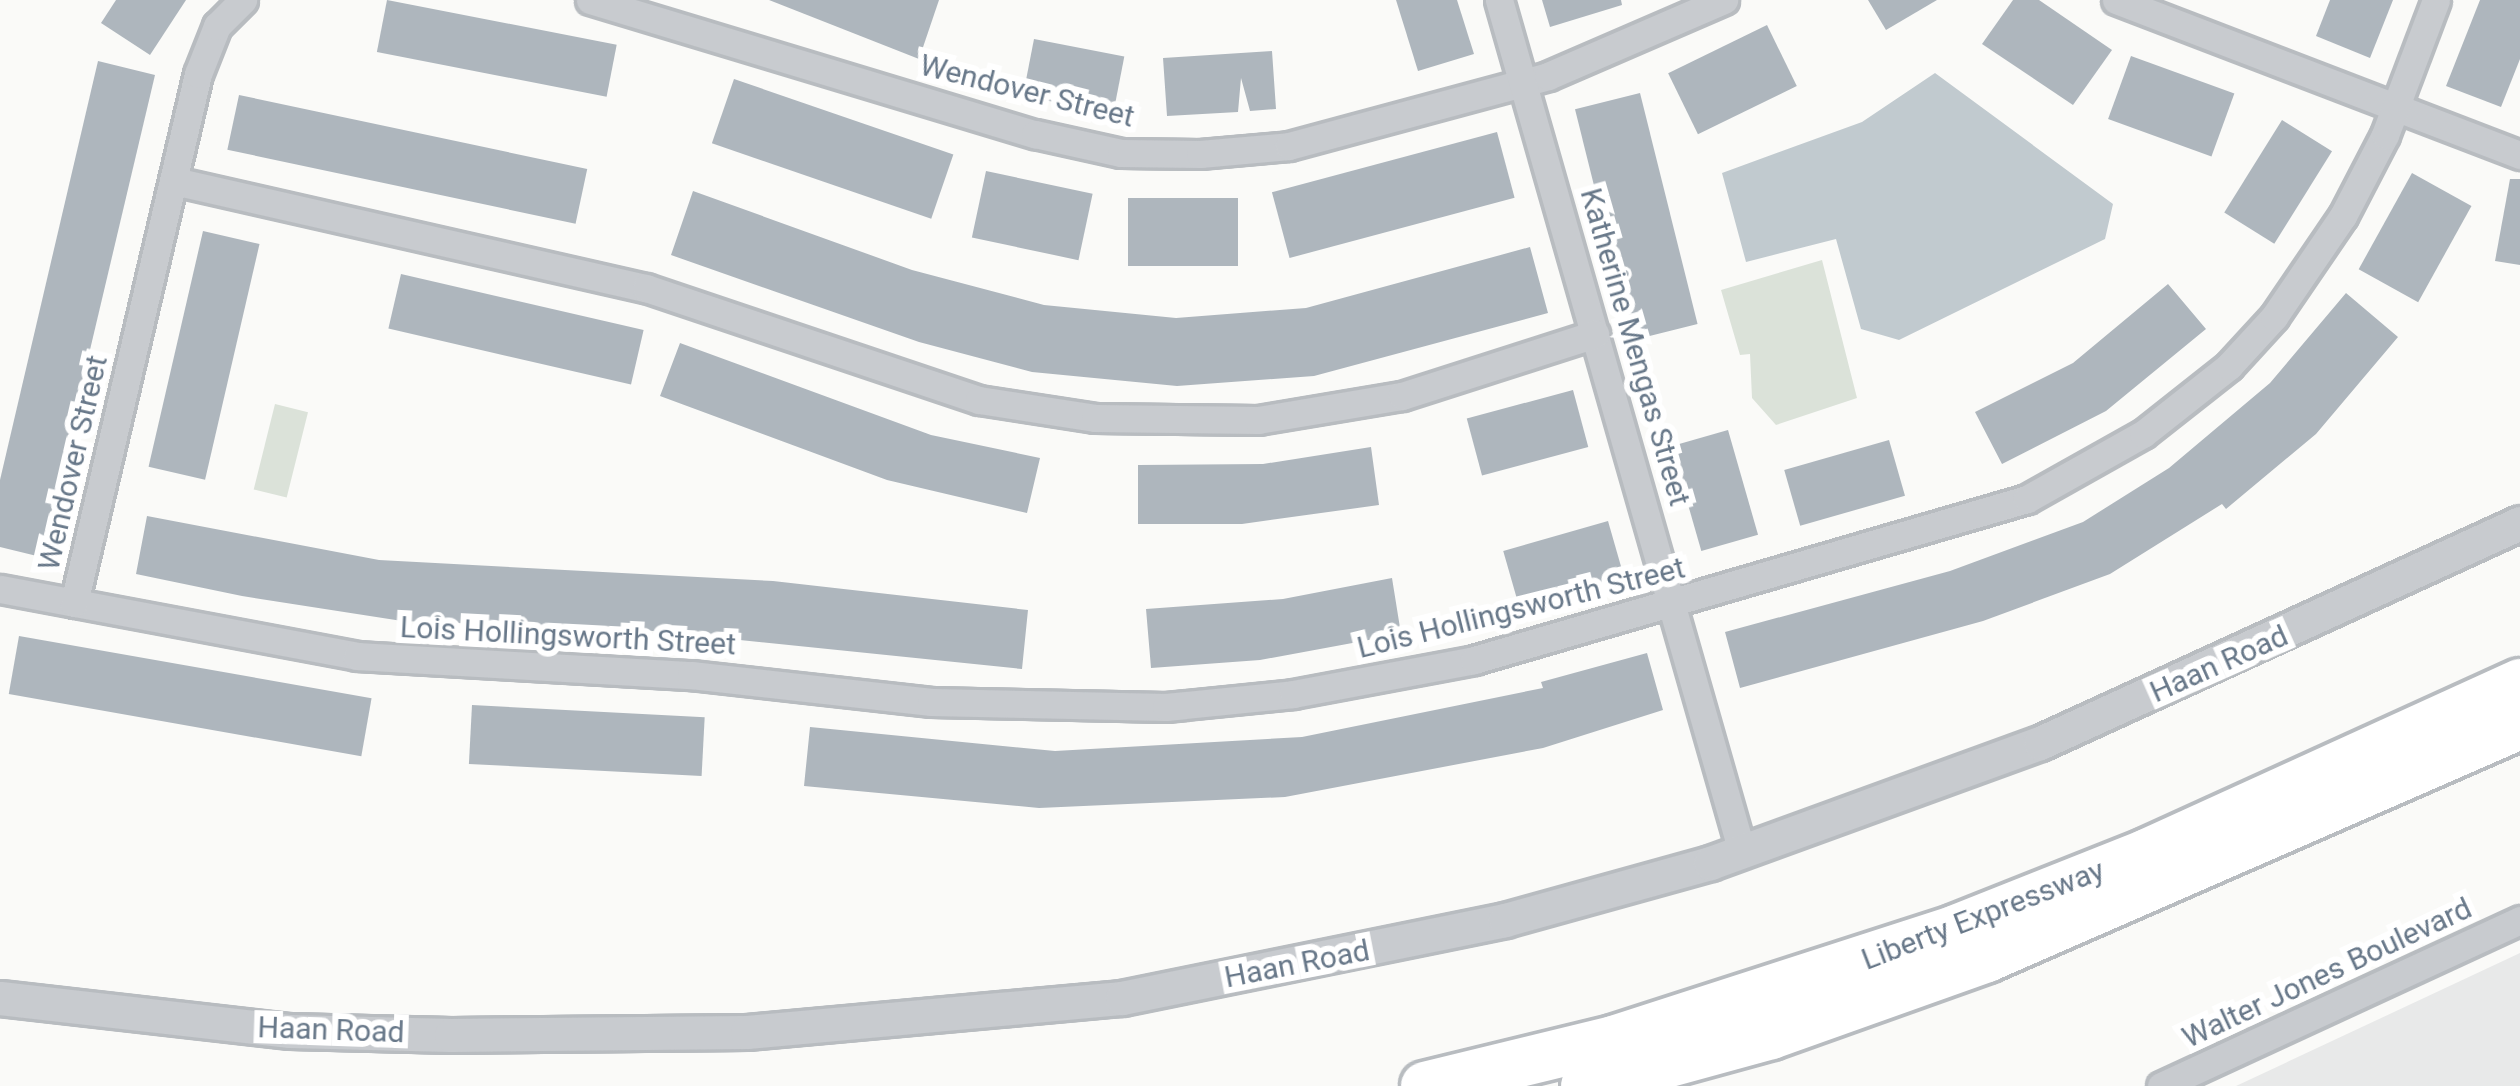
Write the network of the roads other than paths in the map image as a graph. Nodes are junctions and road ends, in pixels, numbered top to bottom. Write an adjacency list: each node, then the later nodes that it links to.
1 (243, 0): 10 (street, Wendover Street)
2 (590, 0): 7 (street, Wendover Street)
3 (1499, 0): 7 (street, Katherine Mengas Street)
4 (1724, 0): 7 (street, Wendover Street)
5 (2116, 0): 8 (street)
6 (2436, 0): 8 (street, Lois Hollingsworth Street)
7 (1526, 82): 11 (street, Katherine Mengas Street)
8 (2395, 110): 9 (street); 15 (street, Lois Hollingsworth Street)
9 (2520, 155)
10 (174, 181): 11 (street); 14 (street, Wendover Street)
11 (1595, 334): 15 (street, Katherine Mengas Street)
12 (2520, 523): 18 (street, Haan Road)
13 (0, 590): 14 (street, Lois Hollingsworth Street)
14 (74, 603): 15 (street, Lois Hollingsworth Street)
15 (1677, 603): 18 (street, Katherine Mengas Street)
16 (2520, 683): 21 (highway, Liberty Expressway)
17 (2520, 725): 22 (highway, Liberty Expressway)
18 (1742, 852): 20 (street, Haan Road)
19 (2520, 920): 23 (street, Walter Jones Boulevard)
20 (0, 998)
21 (1425, 1086)
22 (1586, 1086)
23 (2161, 1086)

